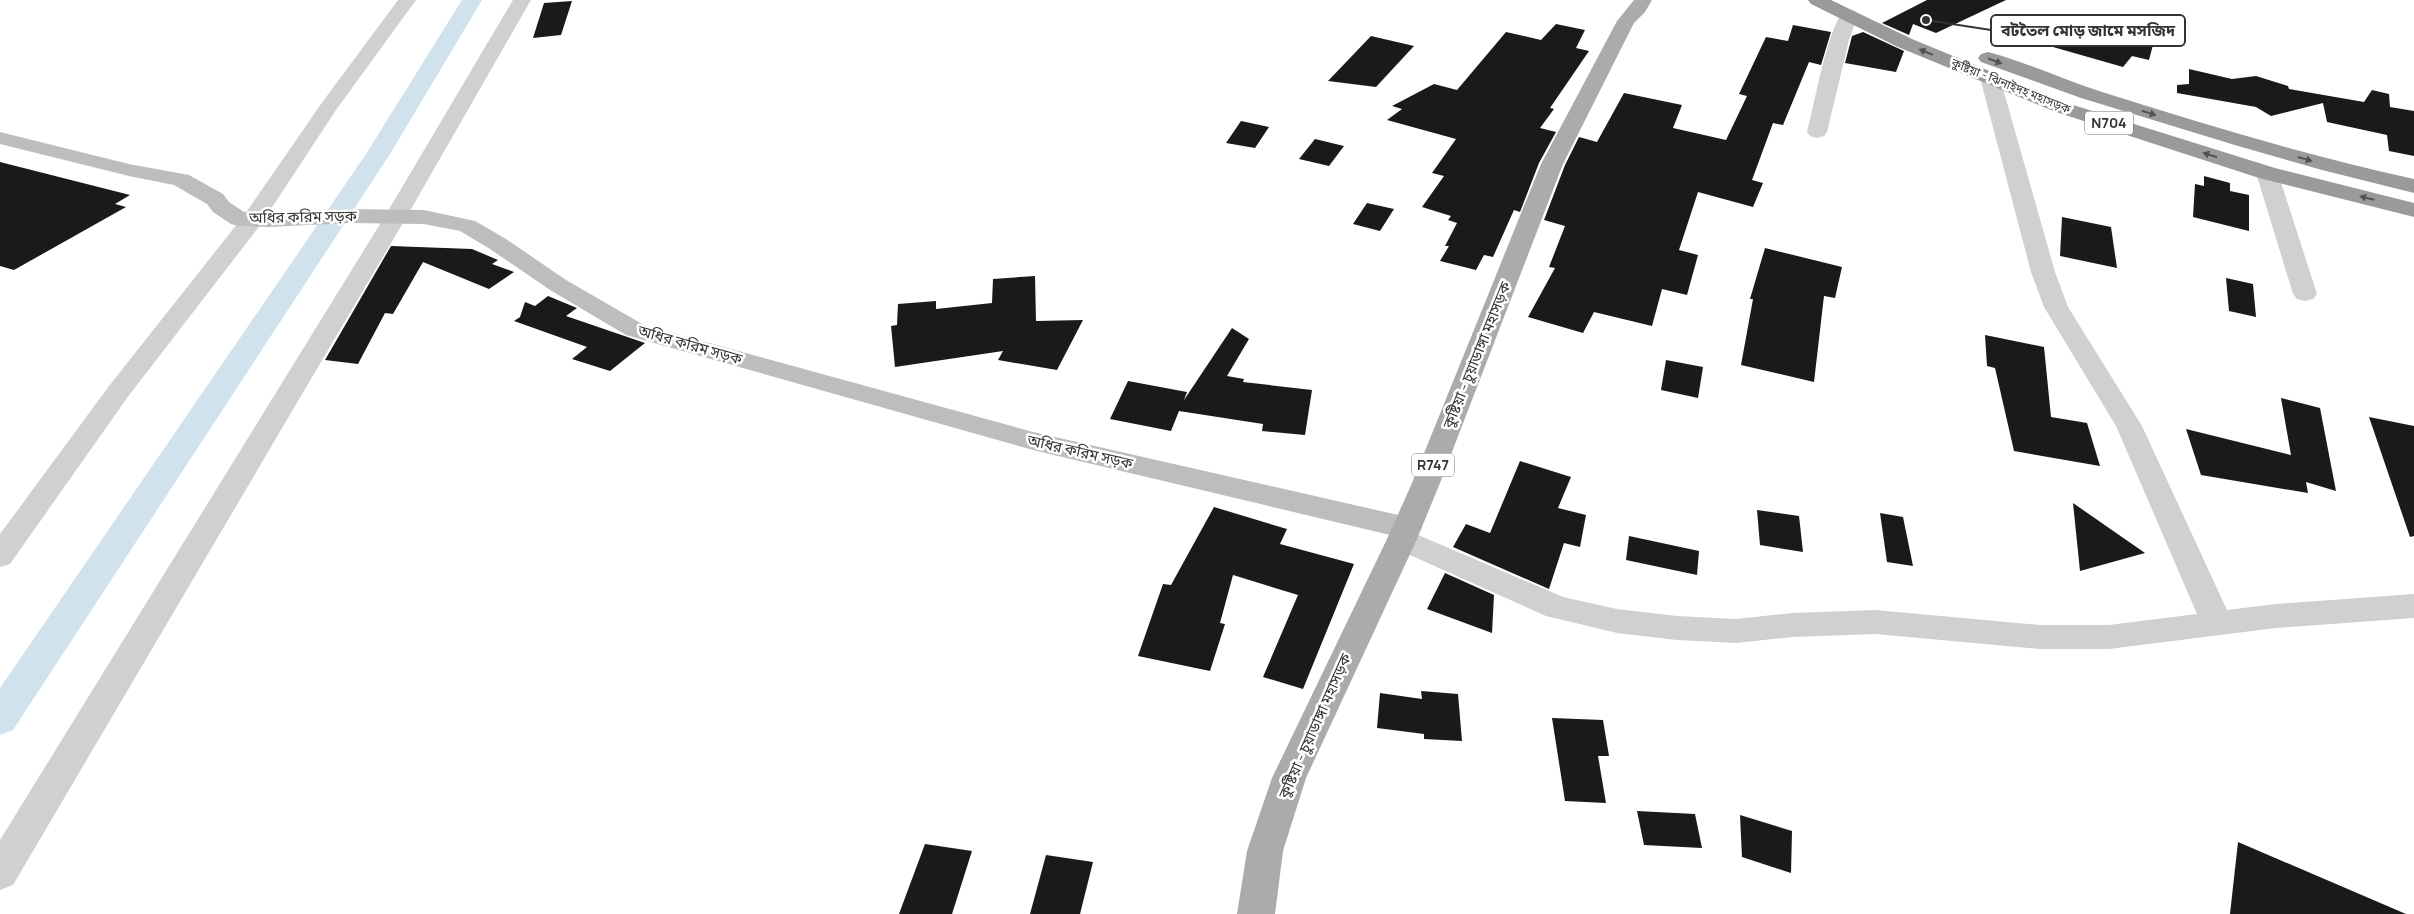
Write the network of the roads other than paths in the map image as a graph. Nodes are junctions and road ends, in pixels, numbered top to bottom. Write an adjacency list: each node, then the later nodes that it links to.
1 (407, 0): 13 (street)
2 (522, 0): 12 (street)
3 (1643, 0): 15 (main road, কুষ্টিয়া - চুয়াডাঙ্গা মহাসড়ক / R747)
4 (1817, 0): 5 (highway, কুষ্টিয়া - ঝিনাইদহ মহাসড়ক / N704)
5 (1851, 8): 6 (highway, কুষ্টিয়া - ঝিনাইদহ মহাসড়ক / N704, one-way to 5); 7 (street); 10 (highway, কুষ্টিয়া - ঝিনাইদহ মহাসড়ক / N704, one-way to 10)
6 (1990, 78): 9 (highway, কুষ্টিয়া - ঝিনাইদহ মহাসড়ক / N704, one-way to 6); 18 (street)
7 (1817, 132)
8 (0, 138): 13 (main road, অধির করিম সড়ক)
9 (2267, 173): 11 (highway, কুষ্টিয়া - ঝিনাইদহ মহাসড়ক / N704, one-way to 9); 14 (street)
10 (2414, 186)
11 (2414, 210)
12 (396, 216): 13 (main road, অধির করিম সড়ক); 15 (main road, অধির করিম সড়ক); 19 (street)
13 (261, 220): 16 (street)
14 (2306, 294)
15 (1404, 534): 18 (street); 20 (main road, কুষ্টিয়া - চুয়াডাঙ্গা মহাসড়ক / R747)
16 (0, 556)
17 (2414, 606): 18 (street)
18 (2217, 623)
19 (0, 873)
20 (1256, 914)

